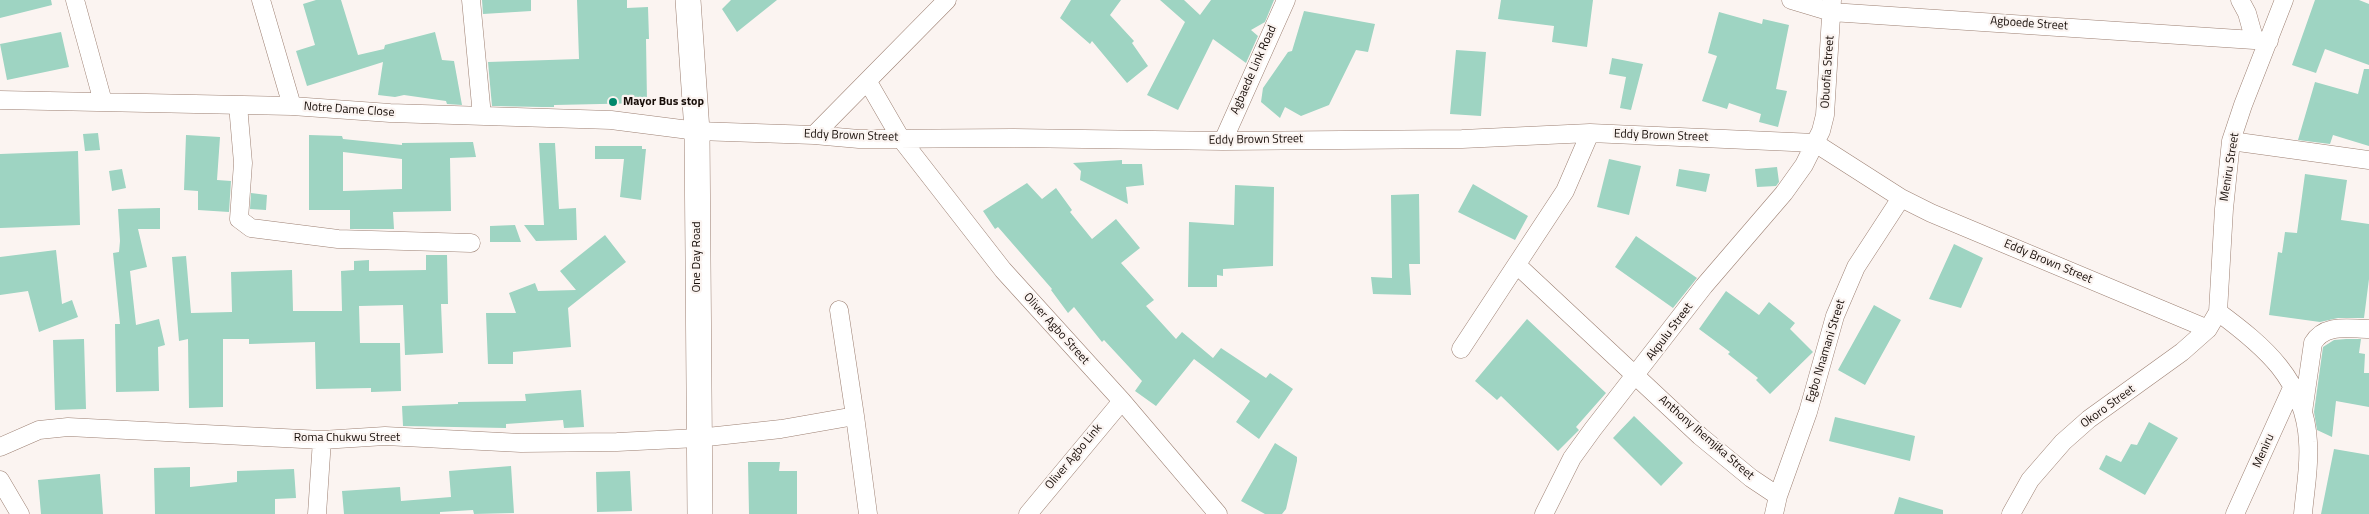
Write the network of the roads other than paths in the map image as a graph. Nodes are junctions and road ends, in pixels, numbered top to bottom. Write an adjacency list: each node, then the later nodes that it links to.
1 (75, 0): 14 (street)
2 (261, 0): 16 (street)
3 (471, 0): 17 (street)
4 (688, 0): 18 (main road, One Day Road)
5 (947, 0): 12 (street)
6 (1286, 0): 22 (street, Agbaede Link Road)
7 (1791, 0): 10 (street, Agboede Street)
8 (2240, 0): 11 (street)
9 (2284, 0): 11 (street, Meniru Street)
10 (1831, 6): 11 (street, Agboede Street); 24 (street, Obuofia Street)
11 (2261, 40): 23 (street, Meniru Street)
12 (868, 82): 20 (street); 21 (street, Oliver Agbo Street)
13 (0, 100): 14 (street, Notre Dame Close)
14 (103, 102): 15 (street, Notre Dame Close)
15 (238, 105): 16 (street, Notre Dame Close); 27 (street)
16 (292, 106): 17 (street, Notre Dame Close)
17 (482, 116): 18 (street, Notre Dame Close)
18 (697, 131): 20 (street, Eddy Brown Street); 39 (main road, One Day Road)
19 (1590, 133): 22 (street, Eddy Brown Street); 24 (street, Eddy Brown Street); 28 (street)
20 (814, 134): 21 (street, Eddy Brown Street)
21 (901, 139): 22 (street, Eddy Brown Street); 36 (street, Oliver Agbo Street)
22 (1223, 141)
23 (2231, 141): 25 (street); 30 (street, Meniru Street)
24 (1812, 151): 26 (street, Eddy Brown Street); 34 (street, Akpulu Street)
25 (2369, 160)
26 (1901, 198): 31 (street, Eddy Brown Street); 43 (street, Egbo Nnamani Street)
27 (471, 243)
28 (1517, 265): 33 (street); 34 (street, Anthony Ihemjika Street)
29 (839, 310): 38 (street)
30 (2218, 312): 31 (street, Okoro Street); 35 (street)
31 (2208, 329): 52 (street, Okoro Street)
32 (2369, 329): 37 (street)
33 (1461, 349)
34 (1636, 376): 43 (street, Anthony Ihemjika Street); 50 (street, Akpulu Street)
35 (2292, 388): 37 (street); 53 (street, Meniru)
36 (1122, 401): 48 (street, Oliver Agbo Link); 49 (street, Oliver Agbo Street)
37 (2303, 412): 54 (street)
38 (855, 416): 39 (street, Roma Chukwu Street); 47 (street)
39 (698, 438): 40 (street, Roma Chukwu Street); 46 (main road, One Day Road)
40 (322, 440): 41 (street, Roma Chukwu Street); 45 (street)
41 (0, 447)
42 (0, 480): 44 (street)
43 (1778, 496): 51 (street, Egbo Nnamani Street)
44 (20, 514)
45 (317, 514)
46 (700, 514)
47 (868, 514)
48 (1028, 514)
49 (1218, 514)
50 (1544, 514)
51 (1774, 514)
52 (2011, 514)
53 (2235, 514)
54 (2303, 514)

